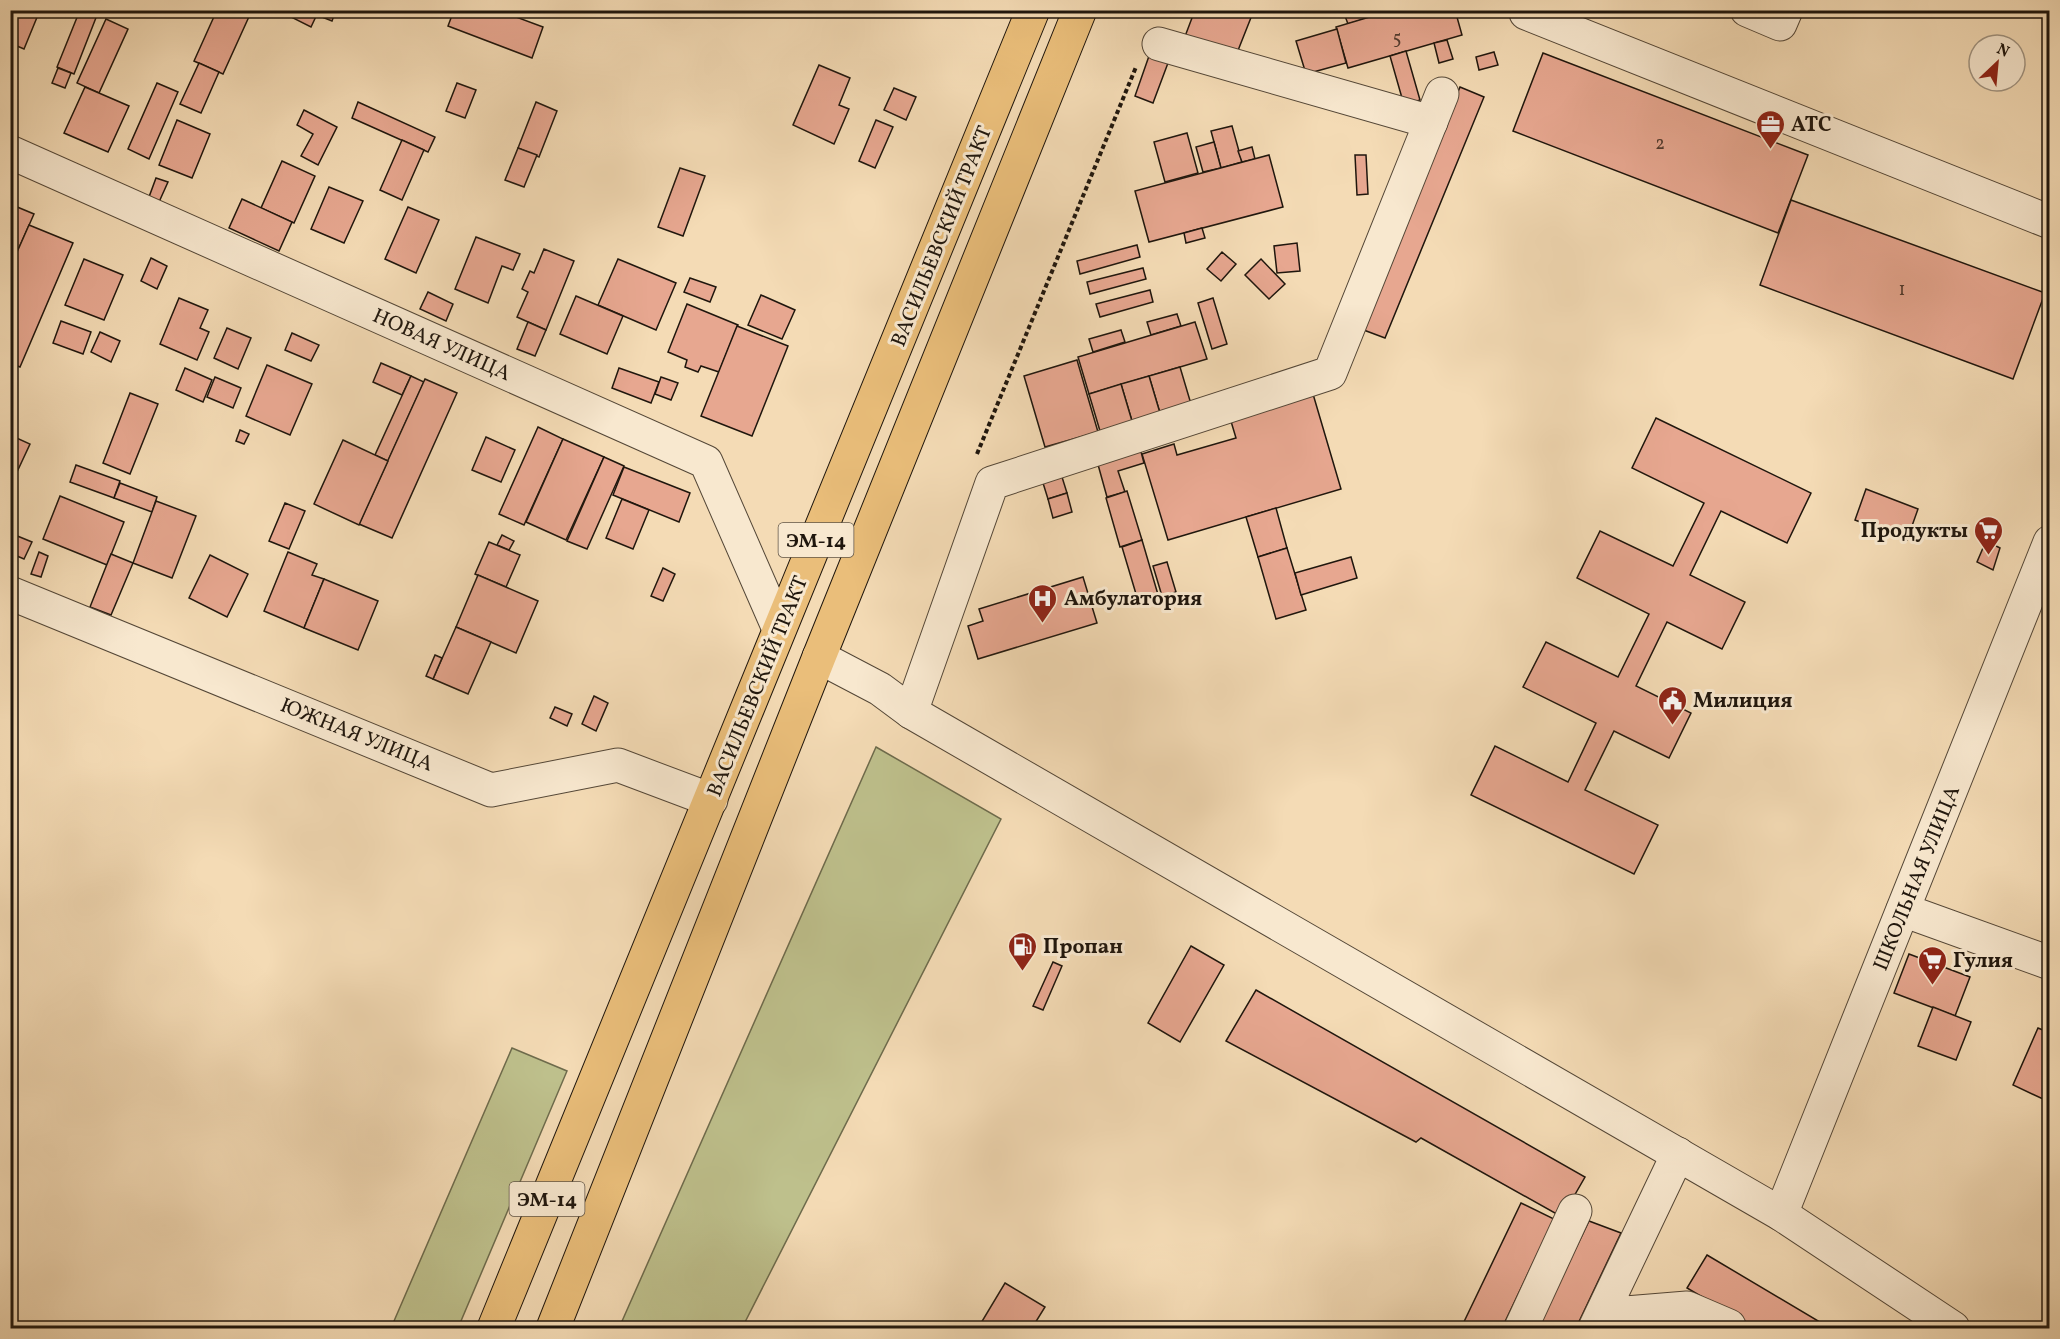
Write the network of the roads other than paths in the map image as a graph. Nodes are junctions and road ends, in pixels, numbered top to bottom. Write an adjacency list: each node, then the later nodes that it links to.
1 (1033, 10): 11 (main road, ВАСИЛЬЕВСКИЙ ТРАКТ / ЭМ-14)
2 (1080, 10): 12 (main road, ЭМ-14)
3 (1747, 10): 4 (street)
4 (1785, 10)
5 (1526, 13): 8 (street)
6 (1148, 55): 13 (street)
7 (10, 152): 11 (street, НОВАЯ УЛИЦА)
8 (2049, 222)
9 (2049, 542): 15 (street, ШКОЛЬНАЯ УЛИЦА)
10 (10, 593): 14 (street, ЮЖНАЯ УЛИЦА)
11 (779, 629): 14 (main road, ВАСИЛЬЕВСКИЙ ТРАКТ / ЭМ-14)
12 (819, 657): 13 (street); 23 (main road, ЭМ-14)
13 (911, 712): 17 (street)
14 (711, 800): 22 (main road, ВАСИЛЬЕВСКИЙ ТРАКТ / ЭМ-14)
15 (1903, 910): 16 (street); 19 (street, ШКОЛЬНАЯ УЛИЦА)
16 (2049, 963)
17 (1678, 1154): 19 (street); 20 (street)
18 (1575, 1211): 24 (street)
19 (1781, 1214): 26 (street)
20 (1601, 1316): 21 (street); 25 (street)
21 (1729, 1326)
22 (494, 1329)
23 (553, 1329)
24 (1521, 1329)
25 (1635, 1329)
26 (1953, 1329)

